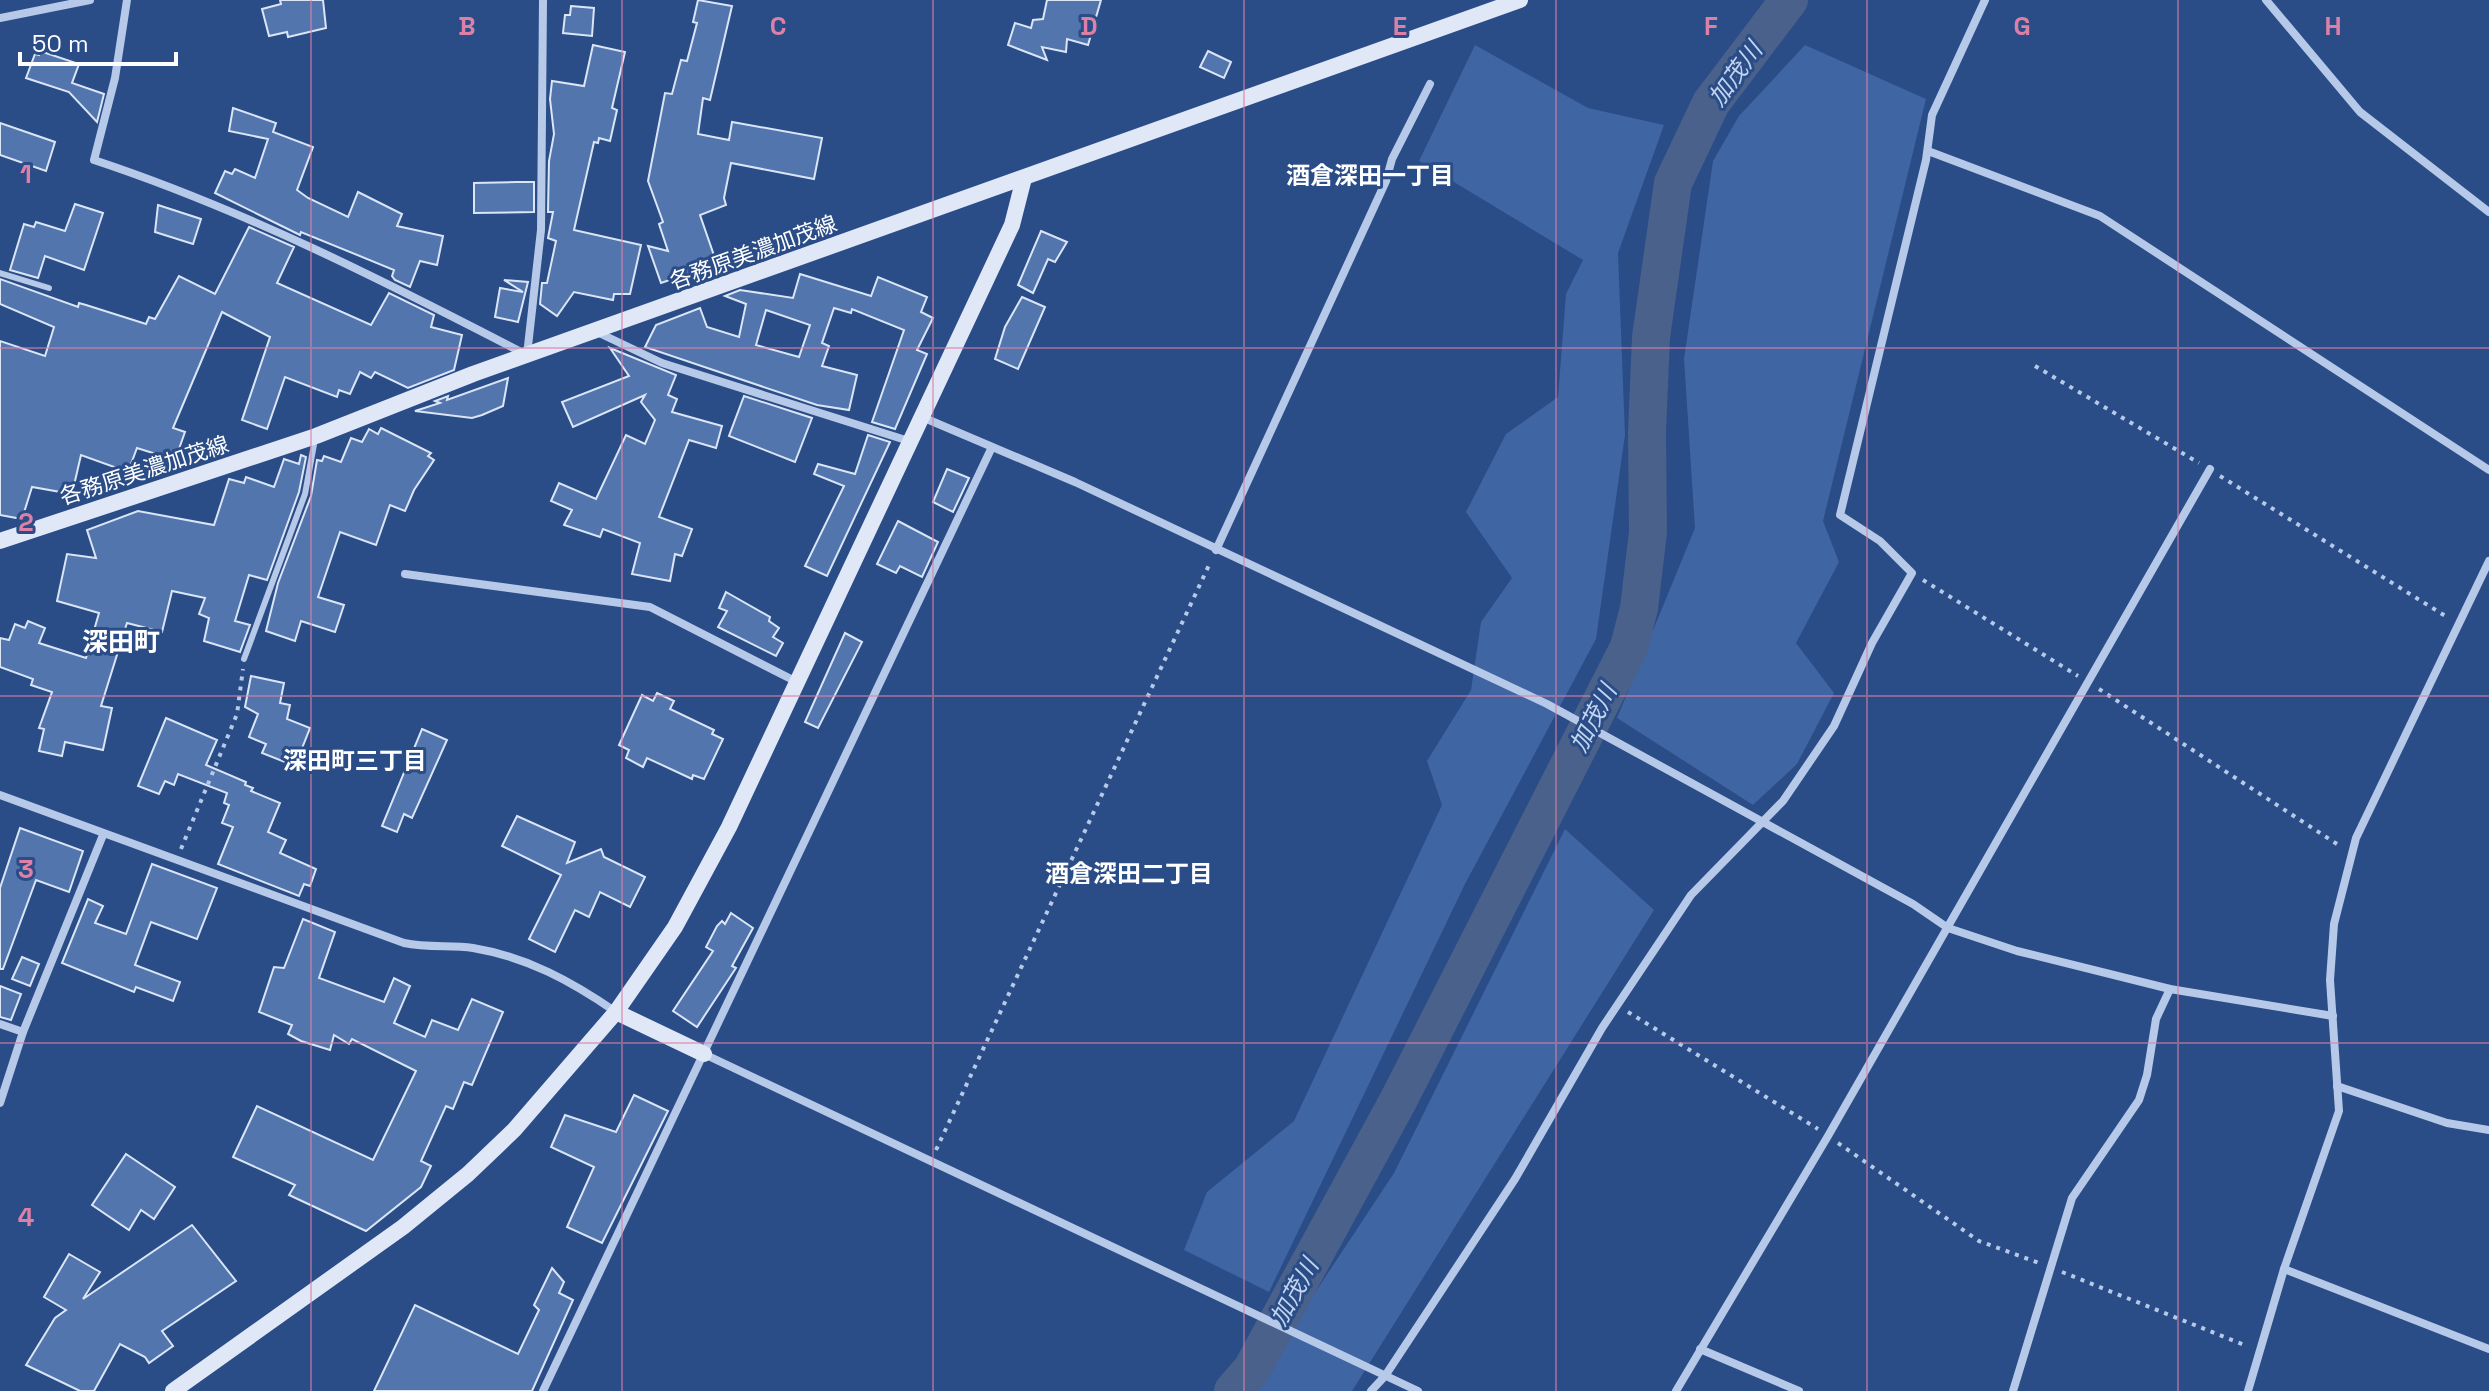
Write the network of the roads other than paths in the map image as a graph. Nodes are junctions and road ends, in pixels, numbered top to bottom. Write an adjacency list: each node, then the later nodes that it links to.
1 (90, 0): 7 (street)
2 (127, 0): 15 (street)
3 (543, 0): 15 (street)
4 (1520, 0): 10 (street, 各務原美濃加茂線)
5 (1985, 0): 9 (street)
6 (2266, 0): 11 (street)
7 (0, 18)
8 (1430, 84): 23 (street)
9 (1928, 151): 21 (street); 29 (street)
10 (1024, 178): 14 (street, 各務原美濃加茂線); 16 (street)
11 (2489, 212)
12 (0, 273): 13 (lane)
13 (49, 288)
14 (596, 331): 15 (street, 各務原美濃加茂線); 18 (street)
15 (527, 355): 17 (street, 各務原美濃加茂線)
16 (922, 417): 18 (street); 19 (street)
17 (316, 436): 22 (street, 各務原美濃加茂線); 26 (lane)
18 (912, 442): 27 (street)
19 (992, 447): 23 (street); 37 (street)
20 (2210, 469): 31 (street)
21 (2489, 470)
22 (0, 541)
23 (1216, 550): 29 (street)
24 (2489, 561): 34 (street)
25 (405, 574): 27 (street)
26 (244, 659)
27 (798, 683): 33 (street)
28 (0, 795): 30 (street)
29 (1763, 823): 31 (street); 44 (street)
30 (103, 835): 33 (street); 36 (street)
31 (1948, 928): 32 (street); 42 (street)
32 (2170, 989): 34 (street); 51 (street)
33 (616, 1012): 37 (street); 45 (street)
34 (2333, 1016): 38 (street)
35 (0, 1024): 36 (street)
36 (23, 1032): 39 (street)
37 (704, 1054): 44 (street); 46 (street)
38 (2337, 1086): 40 (street); 41 (street)
39 (0, 1103)
40 (2489, 1130)
41 (2284, 1269): 43 (street); 52 (street)
42 (1700, 1349): 49 (street); 50 (street)
43 (2489, 1349)
44 (1385, 1376): 47 (street); 48 (street)
45 (173, 1391)
46 (543, 1391)
47 (1371, 1391)
48 (1418, 1391)
49 (1676, 1391)
50 (1799, 1391)
51 (2013, 1391)
52 (2248, 1391)

